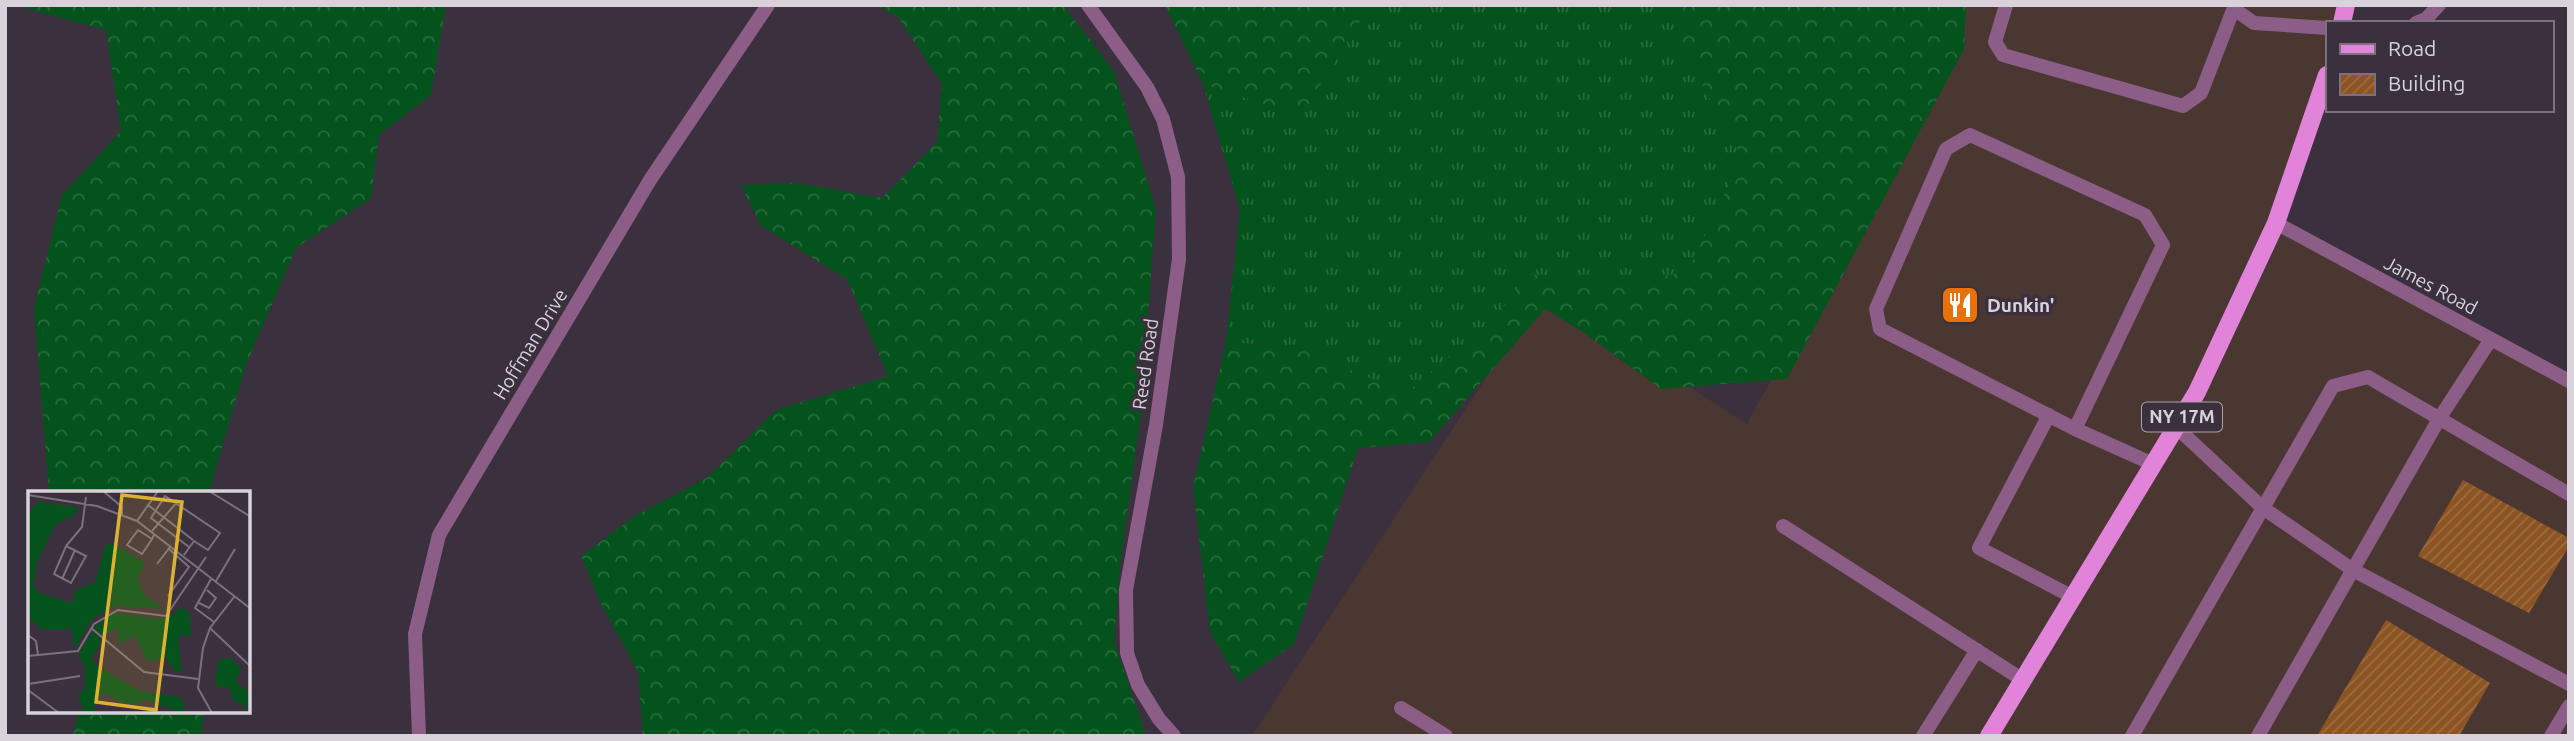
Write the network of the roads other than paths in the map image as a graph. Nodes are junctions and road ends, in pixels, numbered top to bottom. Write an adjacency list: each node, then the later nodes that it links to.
1 (768, 5): 27 (street, Hoffman Drive)
2 (1088, 5): 28 (street, Reed Road)
3 (2006, 5): 5 (street)
4 (2439, 5): 6 (street)
5 (2235, 7): 7 (street)
6 (2421, 21)
7 (2326, 28)
8 (2326, 78): 9 (main road, NY 17M)
9 (2276, 223): 10 (street, James Road); 14 (main road, NY 17M)
10 (2491, 339): 11 (street, James Road); 13 (street)
11 (2569, 380)
12 (2049, 415): 15 (street); 15 (street); 21 (street)
13 (2439, 419): 17 (street); 18 (street); 20 (street)
14 (2176, 427): 16 (main road, NY 17M); 18 (street)
15 (2075, 429): 16 (street)
16 (2153, 464): 21 (main road, NY 17M)
17 (2569, 494)
18 (2263, 508): 20 (street); 32 (street)
19 (1783, 526): 22 (street)
20 (2353, 569): 24 (street); 33 (street)
21 (2073, 597): 23 (main road, NY 17M)
22 (1977, 650): 23 (street); 30 (street)
23 (2023, 680): 31 (main road, NY 17M)
24 (2569, 684)
25 (2569, 706): 34 (street)
26 (1401, 708): 29 (street)
27 (419, 736)
28 (1174, 736)
29 (1446, 736)
30 (1923, 736)
31 (1989, 736)
32 (2132, 736)
33 (2258, 736)
34 (2551, 736)

